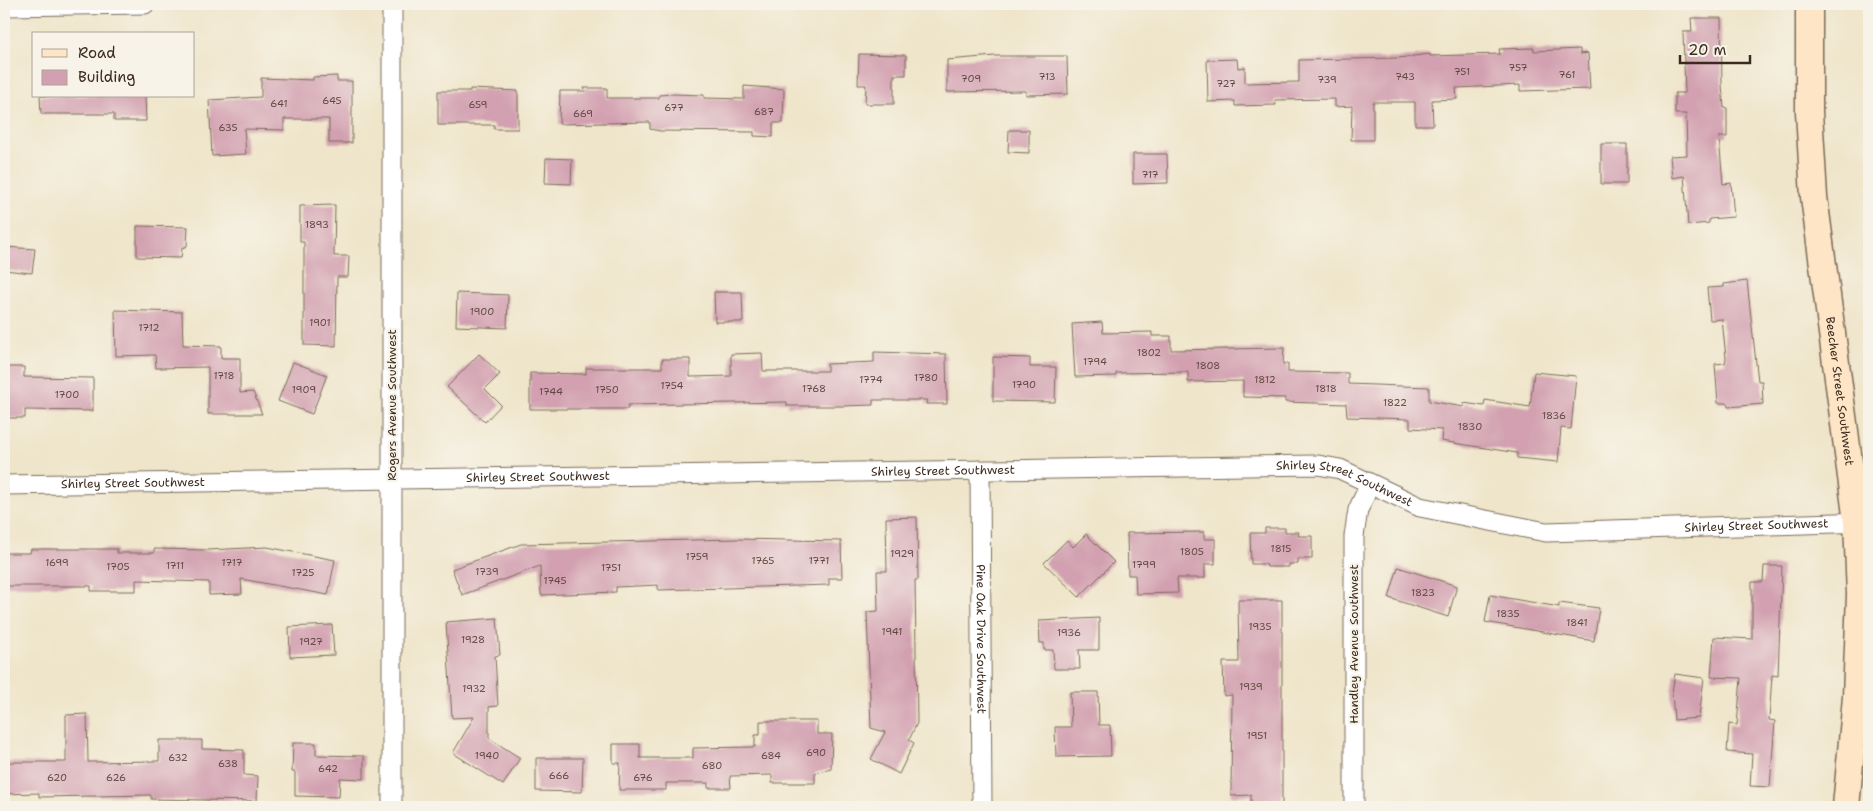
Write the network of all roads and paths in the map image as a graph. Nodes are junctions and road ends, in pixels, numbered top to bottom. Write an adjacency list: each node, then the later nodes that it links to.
1 (145, 4): 4 (street)
2 (392, 4): 6 (street, Rogers Avenue Southwest)
3 (1809, 4): 9 (street, Beecher Street Southwest)
4 (4, 6)
5 (980, 470): 6 (street, Shirley Street Southwest); 7 (street, Shirley Street Southwest); 11 (street, Pine Oak Drive Southwest)
6 (392, 479): 8 (street, Shirley Street Southwest); 10 (street, Rogers Avenue Southwest)
7 (1370, 484): 9 (street, Shirley Street Southwest); 12 (street, Handley Avenue Southwest)
8 (4, 485)
9 (1863, 522): 13 (street, Beecher Street Southwest)
10 (392, 807)
11 (982, 807)
12 (1354, 807)
13 (1846, 807)

